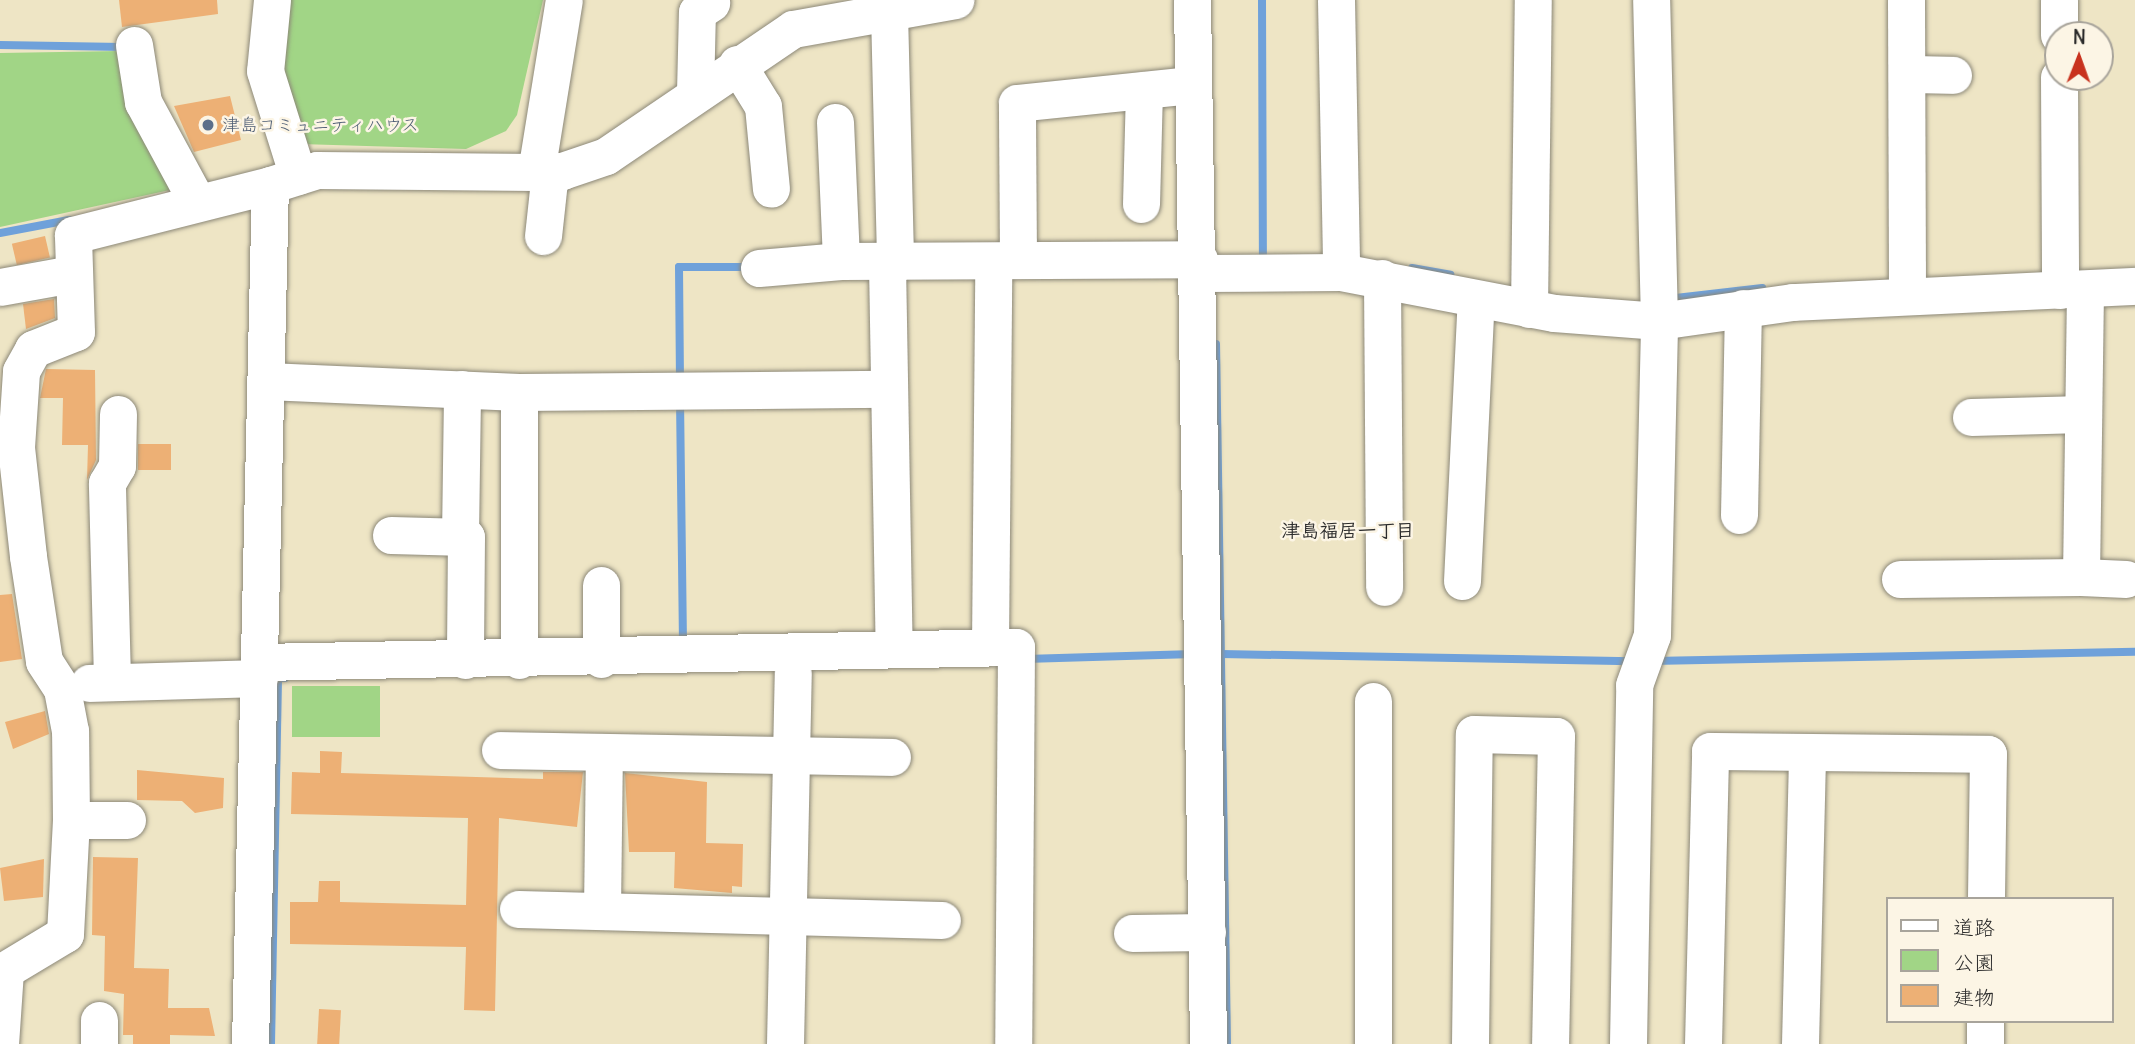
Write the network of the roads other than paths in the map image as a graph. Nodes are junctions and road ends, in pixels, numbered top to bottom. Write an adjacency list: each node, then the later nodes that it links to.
1 (272, 0): 23 (street)
2 (564, 0): 22 (street)
3 (955, 0): 11 (street)
4 (1192, 0): 17 (street)
5 (1336, 0): 29 (street)
6 (1533, 0): 41 (street)
7 (1651, 0): 42 (street)
8 (1906, 0): 15 (street)
9 (2059, 0): 12 (street)
10 (711, 3): 20 (street)
11 (885, 8): 14 (street); 32 (street)
12 (2059, 21)
13 (134, 45): 25 (street)
14 (737, 64): 20 (street); 24 (street)
15 (1907, 74): 16 (street); 37 (street)
16 (1953, 75)
17 (1192, 85): 18 (street); 33 (street)
18 (1144, 90): 26 (street); 30 (street)
19 (2059, 91): 36 (street)
20 (695, 92): 22 (street)
21 (835, 121): 28 (street)
22 (543, 172): 23 (street); 27 (street)
23 (284, 180): 25 (street); 44 (street)
24 (771, 189)
25 (196, 200): 34 (street)
26 (1141, 204)
27 (544, 236)
28 (841, 261): 31 (street); 32 (street)
29 (1341, 263): 33 (street); 35 (street)
30 (1005, 264): 32 (street); 33 (street); 61 (street)
31 (759, 268)
32 (889, 268): 45 (street)
33 (1206, 269): 82 (street)
34 (72, 274): 39 (street); 68 (street)
35 (1382, 278): 40 (street); 59 (street)
36 (2066, 282): 37 (street); 38 (street); 49 (street)
37 (1907, 285): 43 (street)
38 (2135, 286)
39 (0, 287)
40 (1476, 299): 41 (street); 57 (street)
41 (1530, 299): 42 (street)
42 (1659, 306): 43 (street); 94 (street)
43 (1743, 309): 51 (street)
44 (267, 381): 46 (street); 65 (street)
45 (888, 389): 47 (street); 60 (street)
46 (462, 390): 47 (street); 53 (street)
47 (519, 392): 64 (street)
48 (118, 414): 67 (street)
49 (2083, 414): 50 (street); 54 (street)
50 (1971, 417)
51 (1739, 515)
52 (391, 535): 53 (street)
53 (460, 537): 63 (street)
54 (2081, 577): 55 (street); 56 (street)
55 (1900, 579)
56 (2126, 579)
57 (1462, 581)
58 (601, 585): 62 (street)
59 (1384, 587)
60 (894, 649): 61 (street); 62 (street)
61 (1007, 655): 89 (street)
62 (601, 659): 64 (street)
63 (465, 660): 64 (street); 65 (street)
64 (519, 660)
65 (259, 670): 67 (street); 87 (street)
66 (793, 673): 73 (street)
67 (113, 678): 68 (street)
68 (62, 689): 75 (street)
69 (1373, 701): 91 (street)
70 (500, 750): 71 (street)
71 (604, 752): 73 (street); 79 (street)
72 (1807, 752): 77 (street); 95 (street); 96 (street)
73 (792, 755): 74 (street); 80 (street)
74 (892, 757)
75 (71, 820): 76 (street); 84 (street)
76 (127, 820)
77 (1986, 897)
78 (518, 909): 79 (street)
79 (602, 911): 80 (street)
80 (788, 917): 81 (street); 88 (street)
81 (942, 920)
82 (1207, 932): 83 (street); 90 (street)
83 (1132, 933)
84 (1, 988): 86 (street)
85 (1985, 1023): 97 (street)
86 (0, 1044)
87 (250, 1044)
88 (785, 1044)
89 (1013, 1044)
90 (1208, 1044)
91 (1373, 1044)
92 (1470, 1044): 93 (street)
93 (1550, 1044)
94 (1628, 1044)
95 (1703, 1044)
96 (1800, 1044)
97 (1985, 1044)

